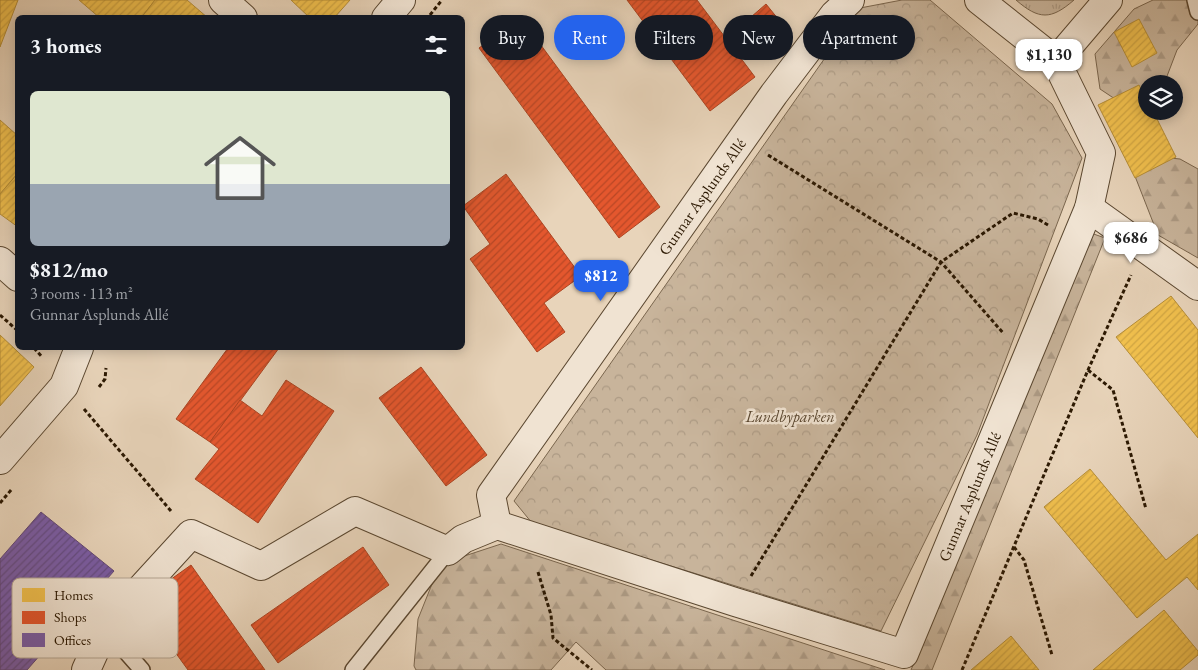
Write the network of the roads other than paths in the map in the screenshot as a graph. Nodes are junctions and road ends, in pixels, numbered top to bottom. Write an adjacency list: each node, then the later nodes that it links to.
1 (223, 0): 8 (street)
2 (401, 0): 9 (street)
3 (850, 0): 17 (street, Gunnar Asplunds Allé)
4 (979, 0): 10 (street, Gunnar Asplunds Allé)
5 (1108, 0): 10 (street)
6 (1195, 0): 7 (lane)
7 (1198, 12)
8 (240, 15)
9 (388, 15)
10 (1056, 61): 11 (street, Gunnar Asplunds Allé)
11 (1089, 208): 14 (street); 22 (street, Gunnar Asplunds Allé)
12 (0, 262): 13 (street)
13 (15, 274)
14 (1198, 286)
15 (78, 350): 16 (street)
16 (0, 460)
17 (497, 525): 18 (street); 22 (street, Gunnar Asplunds Allé)
18 (448, 551): 19 (street); 25 (lane)
19 (151, 578)
20 (91, 658): 23 (street)
21 (131, 658): 24 (lane)
22 (902, 662)
23 (86, 670)
24 (142, 670)
25 (353, 670)

